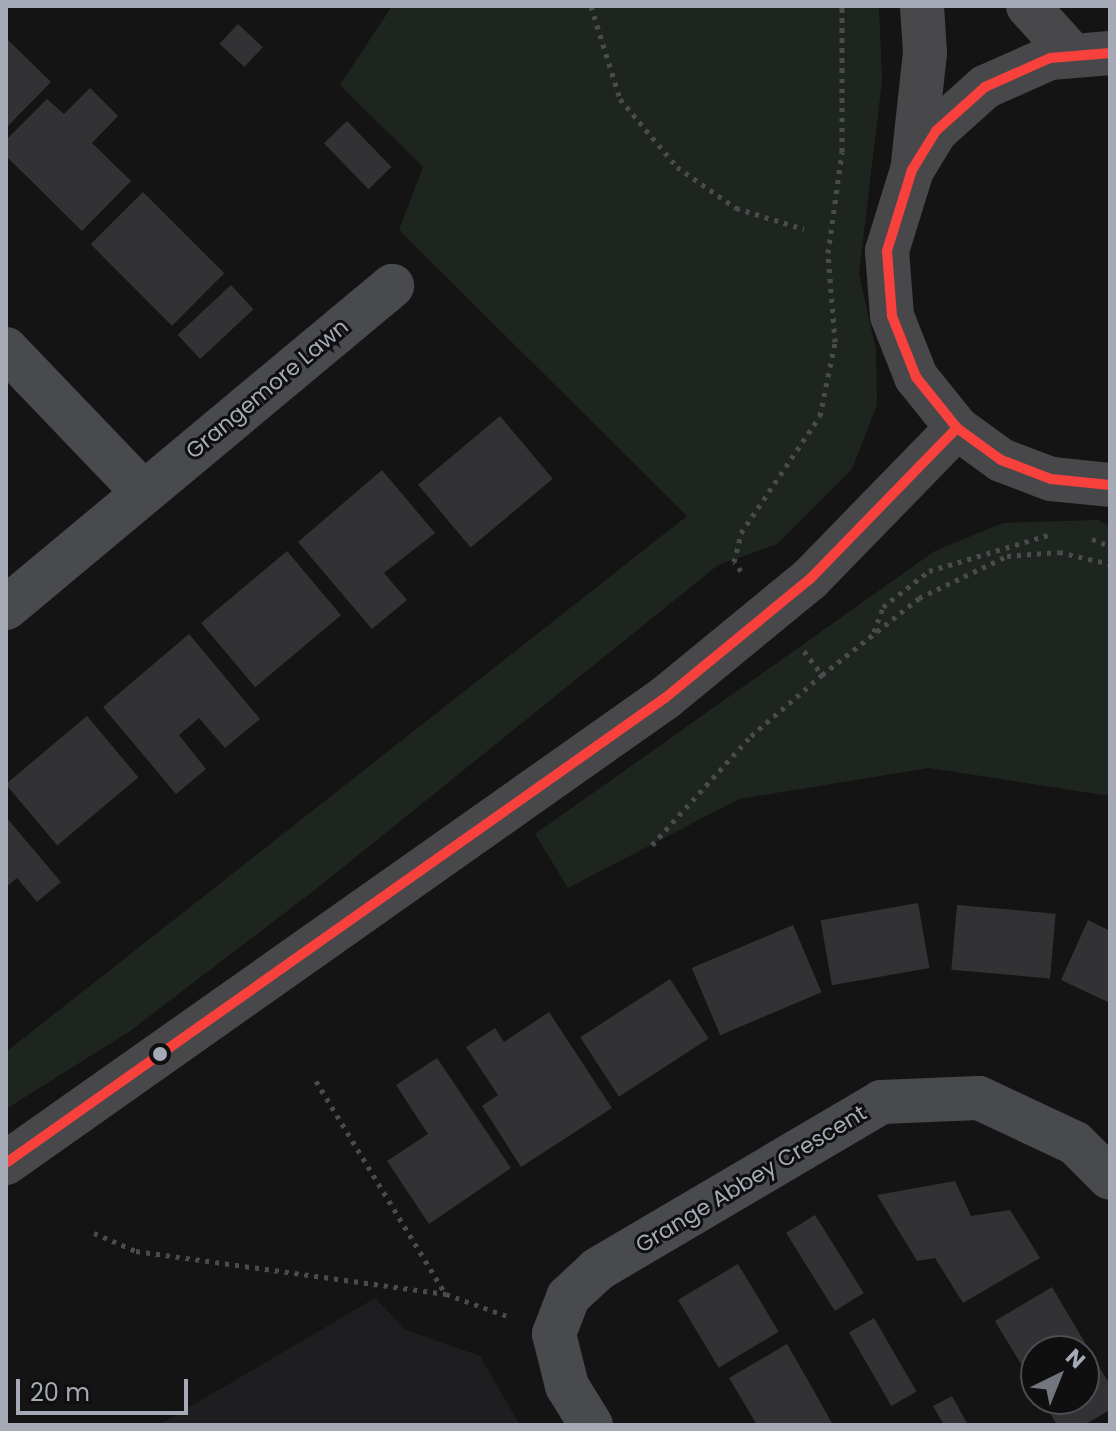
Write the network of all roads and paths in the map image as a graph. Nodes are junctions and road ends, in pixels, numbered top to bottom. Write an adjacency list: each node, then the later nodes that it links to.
1 (591, 6): 7 (path)
2 (842, 6): 17 (path)
3 (922, 6): 6 (main road)
4 (1028, 6): 5 (main road)
5 (1092, 55): 6 (main road)
6 (912, 170): 10 (main road)
7 (804, 229)
8 (392, 286): 12 (street, Grangemore Lawn)
9 (6, 349): 12 (street)
10 (957, 428): 11 (main road); 24 (main road)
11 (1110, 485)
12 (143, 492): 18 (street, Grangemore Lawn)
13 (1078, 533): 15 (path)
14 (1065, 534): 19 (path)
15 (1110, 546)
16 (1110, 564): 19 (path)
17 (741, 571)
18 (6, 608)
19 (872, 635): 21 (path)
20 (797, 642): 21 (path)
21 (822, 675): 22 (path)
22 (652, 845)
23 (316, 1081): 27 (path)
24 (6, 1163)
25 (1110, 1178): 28 (street, Grange Abbey Crescent)
26 (94, 1233): 27 (path)
27 (446, 1294): 28 (path)
28 (554, 1334): 29 (street)
29 (591, 1425)

